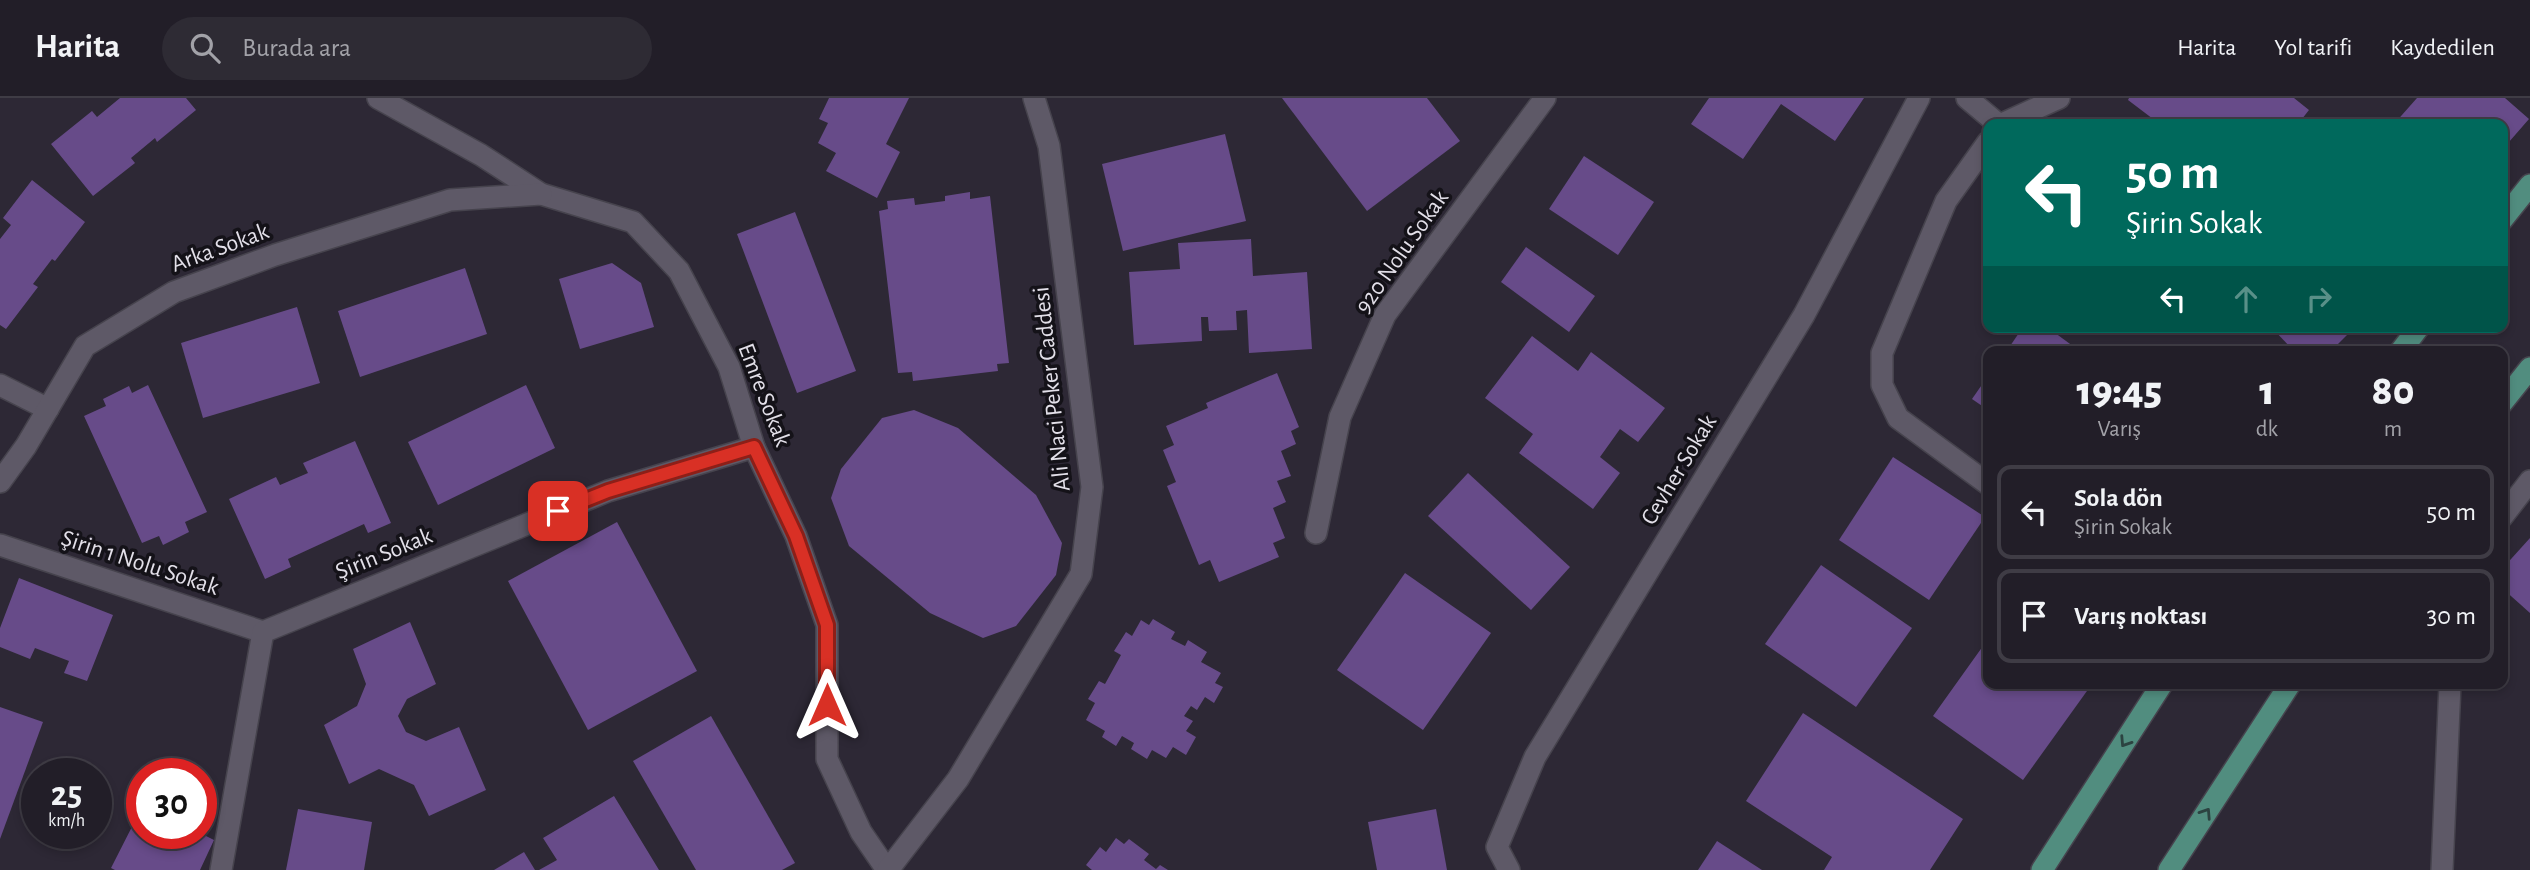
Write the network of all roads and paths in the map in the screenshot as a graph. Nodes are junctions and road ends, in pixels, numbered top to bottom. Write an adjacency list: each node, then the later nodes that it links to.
1 (378, 98): 11 (street, Emre Sokak)
2 (1034, 98): 29 (street, Ali Naci Peker Caddesi)
3 (1545, 98): 22 (street, 920 Nolu Sokak)
4 (1919, 98): 30 (street, Cevher Sokak)
5 (1967, 98): 7 (street)
6 (2059, 98): 8 (street)
7 (1994, 119)
8 (2011, 119)
9 (1983, 149): 18 (street)
10 (2530, 185): 12 (main road)
11 (541, 194): 16 (street, Arka Sokak); 17 (street, Emre Sokak)
12 (2508, 212)
13 (2530, 368): 15 (main road)
14 (0, 385): 16 (street)
15 (2508, 396)
16 (48, 409): 20 (street, Arka Sokak)
17 (754, 447): 24 (street, Şirin Sokak); 29 (street, Emre Sokak)
18 (1983, 480)
19 (2530, 481): 21 (street)
20 (0, 482)
21 (2508, 509)
22 (1316, 533)
23 (0, 545): 24 (street, Şirin 1 Nolu Sokak)
24 (264, 632): 28 (street)
25 (2159, 689): 31 (main road, one-way to 31)
26 (2287, 689): 32 (main road, one-way to 26)
27 (2450, 689): 33 (street)
28 (220, 870)
29 (887, 870)
30 (1509, 870)
31 (2042, 870)
32 (2169, 870)
33 (2442, 870)

